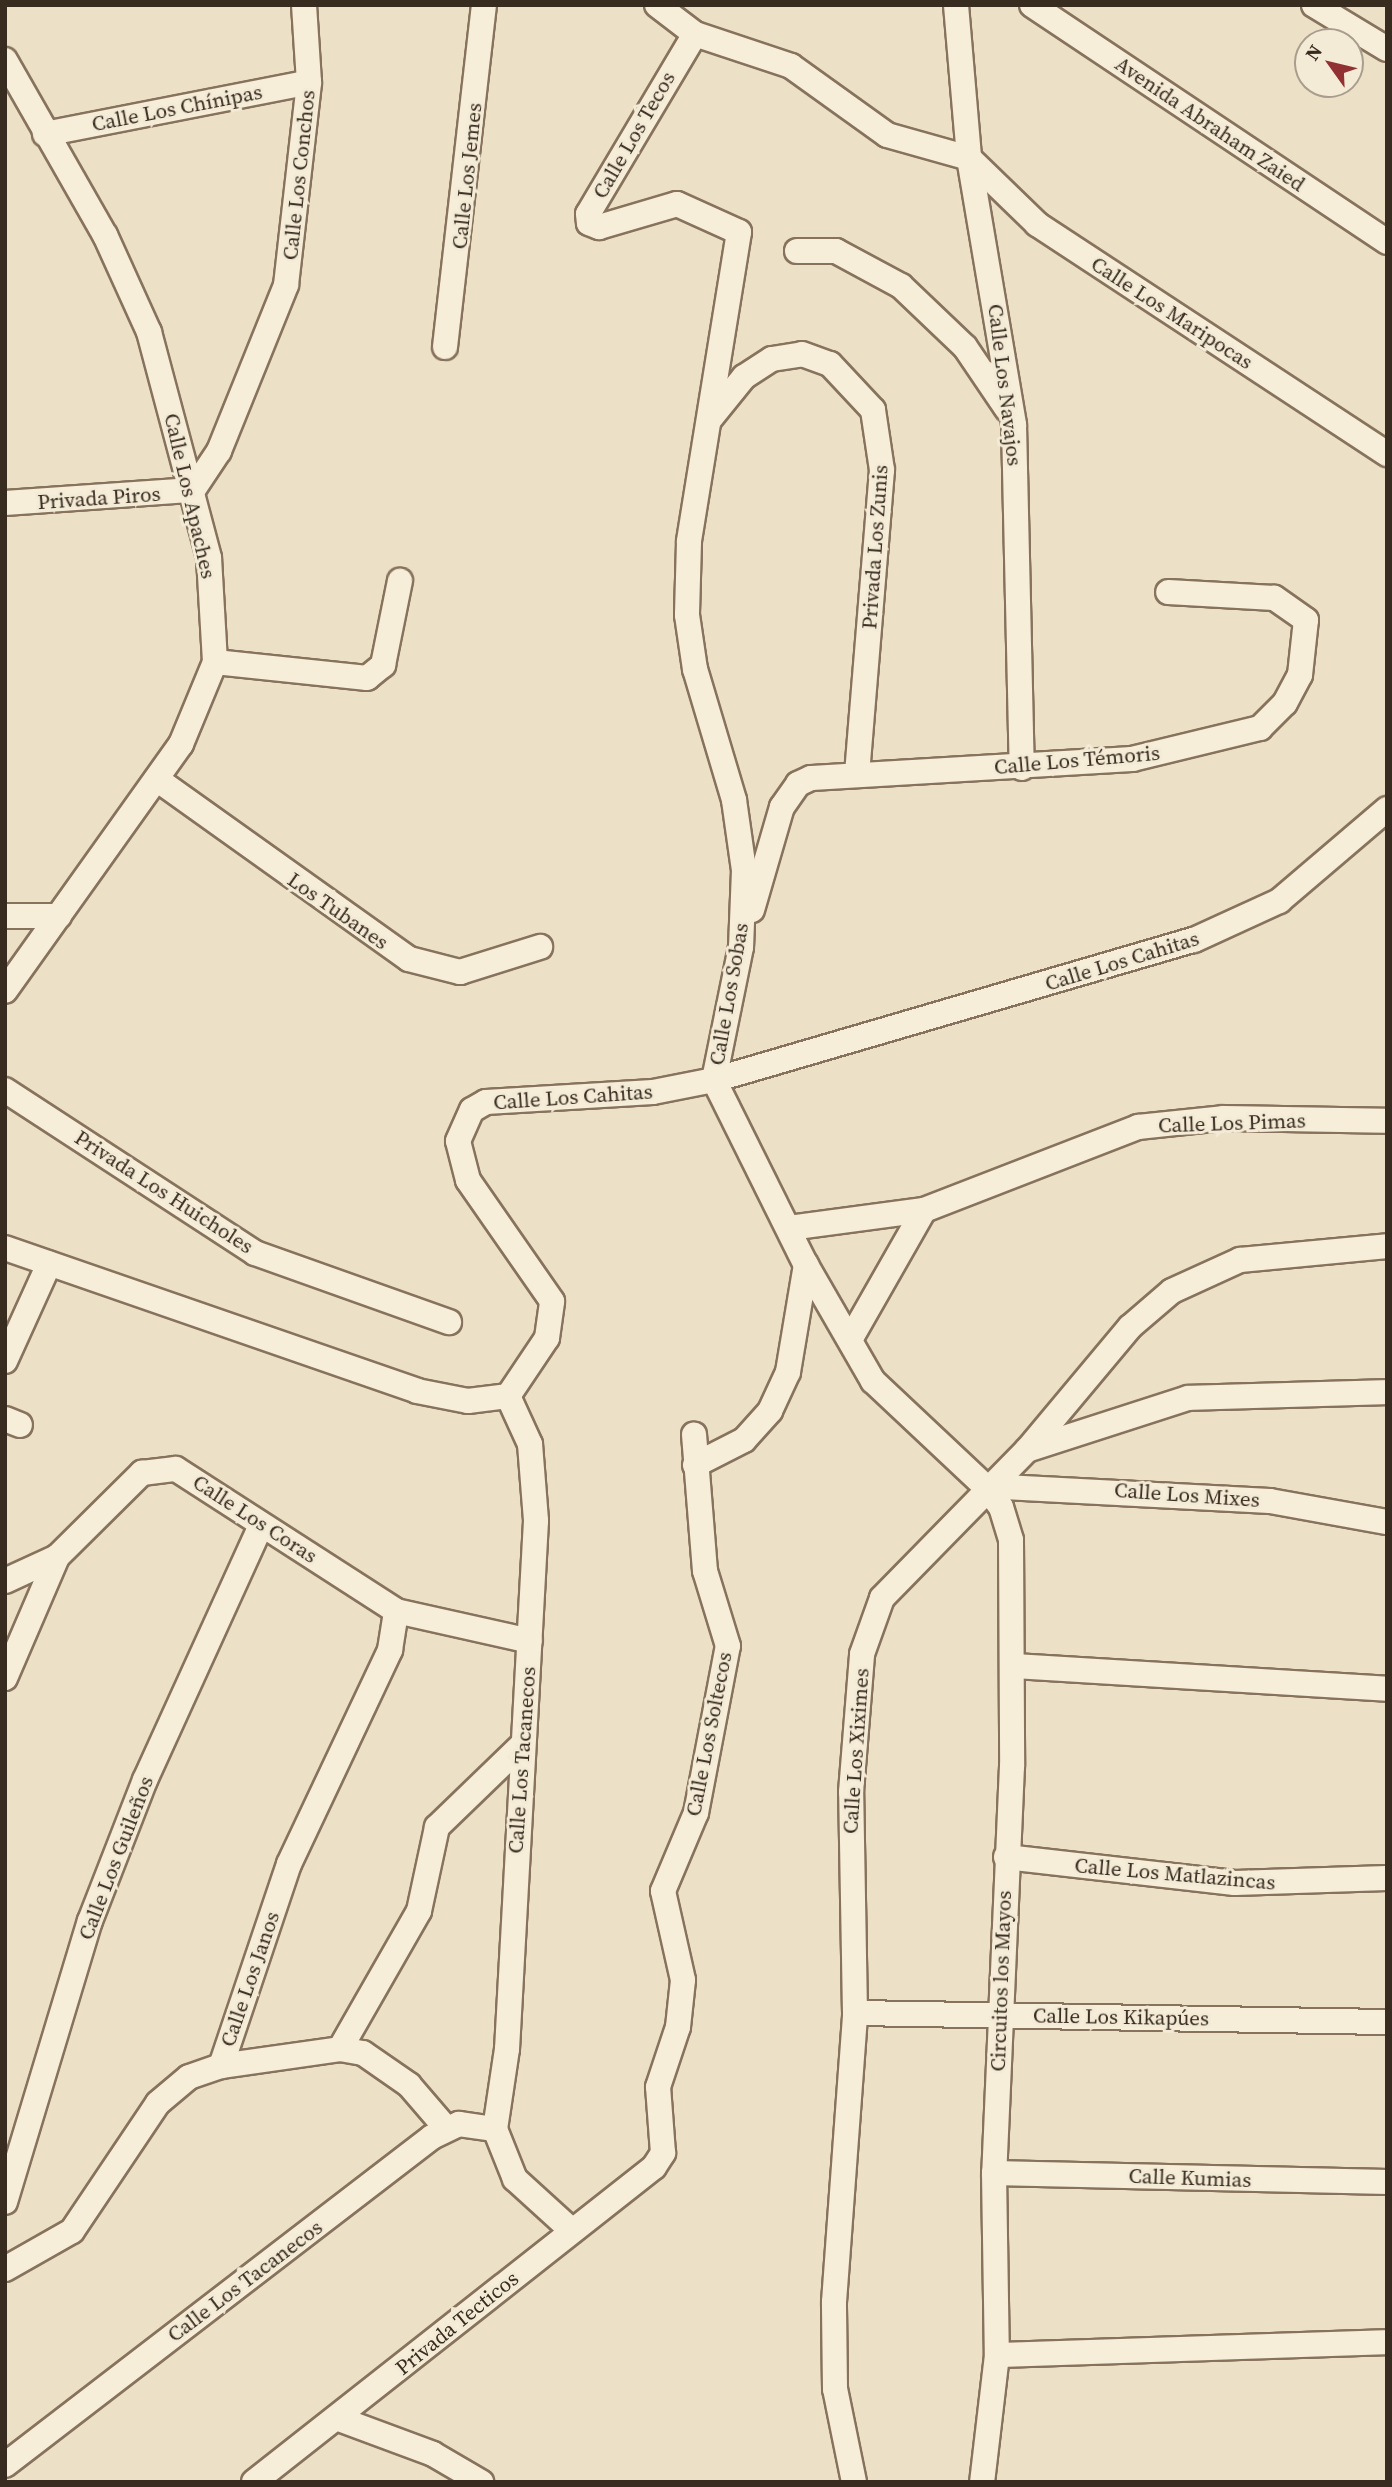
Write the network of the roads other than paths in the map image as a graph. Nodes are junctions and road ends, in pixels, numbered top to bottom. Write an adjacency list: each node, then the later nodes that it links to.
1 (304, 5): 10 (street, Calle Los Conchos)
2 (484, 5): 15 (street, Calle Los Jemes)
3 (657, 5): 7 (street)
4 (956, 5): 12 (street, Calle Los Navajos)
5 (1032, 5): 13 (street, Avenida Abraham Zaied)
6 (1314, 5): 8 (street)
7 (695, 34): 12 (street); 16 (street, Calle Los Tecos)
8 (1387, 49)
9 (5, 60): 11 (street, Calle Los Apaches)
10 (309, 82): 11 (street, Calle Los Chínipas); 19 (street, Calle Los Conchos)
11 (45, 134): 19 (street, Calle Los Apaches)
12 (969, 158): 17 (street, Calle Los Navajos); 18 (street, Calle Los Maripocas)
13 (1387, 242)
14 (797, 251): 17 (street)
15 (445, 347)
16 (707, 422): 25 (street, Privada Los Zunis); 31 (street, Calle Los Sobas)
17 (1014, 425): 24 (street, Calle Los Navajos)
18 (1387, 454)
19 (192, 491): 20 (street, Privada Piros); 23 (street, Calle Los Apaches)
20 (5, 503)
21 (400, 581): 23 (street)
22 (1168, 592): 24 (street, Calle Los Témoris)
23 (215, 662): 26 (street, Calle Los Apaches)
24 (1022, 768): 25 (street, Calle Los Témoris)
25 (857, 774): 31 (street, Calle Los Témoris)
26 (158, 780): 29 (street, Calle Los Apaches); 30 (street, Los Tubanes)
27 (1387, 809): 33 (street, Calle Los Cahitas)
28 (5, 916): 29 (street)
29 (59, 916): 32 (street, Calle Los Apaches)
30 (540, 947)
31 (741, 947): 33 (street, Calle Los Sobas)
32 (5, 991)
33 (714, 1080): 37 (street, Calle Los Sobas); 46 (street, Calle Los Cahitas)
34 (5, 1090): 42 (street, Privada Los Huicholes)
35 (1387, 1121): 36 (street, Calle Los Pimas)
36 (924, 1210): 37 (street, Calle Los Pimas); 43 (street)
37 (789, 1228): 41 (street, Calle Los Sobas)
38 (1387, 1246): 48 (street)
39 (5, 1248): 40 (street)
40 (49, 1264): 44 (street); 46 (street)
41 (806, 1265): 43 (street, Calle Los Sobas); 49 (street)
42 (449, 1322)
43 (851, 1338): 50 (street, Calle Los Sobas)
44 (5, 1361)
45 (1387, 1392): 48 (street, Calle Los Xiximes)
46 (508, 1396): 56 (street, Calle Los Tacanecos)
47 (694, 1434): 49 (street, Calle Los Soltecos)
48 (1027, 1450): 50 (street, Calle Los Xiximes)
49 (695, 1465): 70 (street, Calle Los Soltecos)
50 (985, 1486): 51 (street, Calle Los Mixes); 57 (street, Circuitos los Mayos); 63 (street, Calle Los Xiximes)
51 (1387, 1522)
52 (261, 1525): 53 (street, Calle Los Coras); 55 (street, Calle Los Coras); 73 (street, Calle Los Guileños)
53 (57, 1557): 54 (street, Calle Los Coras); 58 (street)
54 (5, 1581)
55 (396, 1611): 56 (street, Calle Los Coras); 67 (street, Calle Los Janos)
56 (530, 1641): 60 (street, Calle Los Tacanecos)
57 (1014, 1666): 59 (street); 61 (street, Circuitos los Mayos)
58 (5, 1678)
59 (1387, 1689)
60 (521, 1745): 66 (street); 69 (street, Calle Los Tacanecos)
61 (1006, 1857): 62 (street, Calle Los Matlazincas); 64 (street, Circuitos los Mayos)
62 (1387, 1878)
63 (855, 2013): 64 (street, Calle Los Kikapúes); 82 (street, Calle Los Xiximes)
64 (999, 2015): 65 (street, Calle Los Kikapúes); 71 (street, Circuitos los Mayos)
65 (1387, 2022)
66 (340, 2049): 67 (street); 68 (street)
67 (221, 2066): 75 (street, Calle Los Janos)
68 (446, 2128): 69 (street); 79 (street, Calle Los Tacanecos)
69 (495, 2129): 74 (street)
70 (659, 2162): 74 (street, Privada Tecticos)
71 (994, 2173): 72 (street, Calle Kumias); 77 (street, Circuitos los Mayos)
72 (1387, 2182)
73 (5, 2202)
74 (571, 2230): 78 (street, Privada Tecticos)
75 (5, 2269)
76 (1387, 2342): 77 (street)
77 (997, 2355): 83 (street, Circuitos los Mayos)
78 (339, 2419): 80 (street, Privada Tecticos); 81 (street)
79 (5, 2465)
80 (254, 2482)
81 (481, 2482)
82 (853, 2482)
83 (982, 2482)

